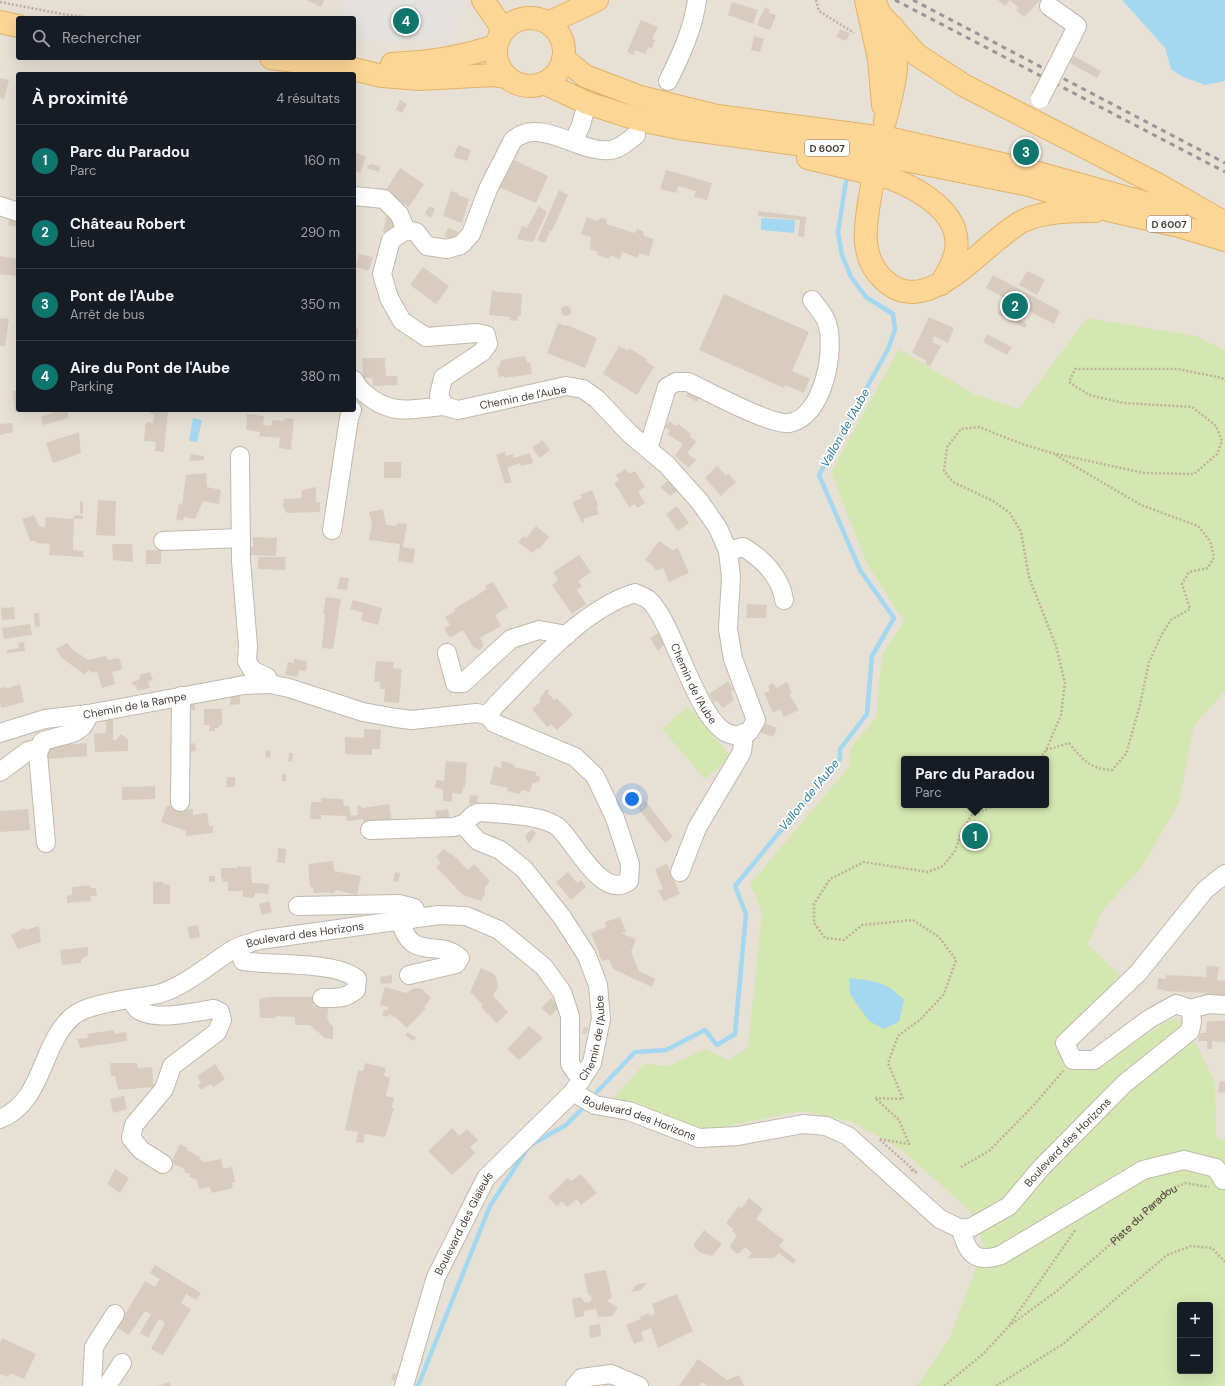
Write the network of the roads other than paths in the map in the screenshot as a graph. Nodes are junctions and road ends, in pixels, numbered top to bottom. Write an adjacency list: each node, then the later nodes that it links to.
1 (483, 0): 12 (main road)
2 (500, 0): 7 (main road)
3 (597, 0): 9 (main road)
4 (697, 0): 17 (street)
5 (874, 2): 11 (main road); 11 (main road)
6 (1049, 6): 20 (street, bridge)
7 (524, 18): 9 (main road); 12 (main road)
8 (0, 22): 10 (main road)
9 (548, 23): 13 (main road)
10 (16, 26)
11 (893, 28): 20 (main road)
12 (499, 38): 15 (main road); 16 (main road)
13 (564, 58): 18 (main road); 30 (main road, D 6007)
14 (287, 60): 15 (main road)
15 (349, 68): 16 (main road)
16 (506, 77): 18 (main road)
17 (668, 81)
18 (544, 83): 19 (main road, D 6007)
19 (587, 103): 21 (main road, D 6007); 23 (street)
20 (1030, 120): 29 (main road)
21 (679, 128): 28 (main road, D 6007); 33 (main road)
22 (636, 135): 23 (street)
23 (573, 142): 31 (street)
24 (872, 185): 33 (main road)
25 (356, 196): 31 (street)
26 (0, 206): 27 (street)
27 (16, 211)
28 (1112, 211): 32 (main road, D 6007); 33 (main road)
29 (1225, 223)
30 (1225, 229)
31 (406, 230): 36 (street)
32 (1225, 240)
33 (940, 284)
34 (812, 300): 38 (street)
35 (356, 384): 36 (street, Chemin de l'Aube)
36 (444, 406): 38 (street, Chemin de l'Aube)
37 (351, 412): 40 (street)
38 (648, 449): 43 (street, Chemin de l'Aube)
39 (240, 456): 41 (street, Chemin de la Rampe)
40 (332, 530)
41 (241, 538): 42 (street); 47 (street, Chemin de la Rampe)
42 (163, 541)
43 (728, 551): 44 (street); 52 (street, Chemin de l'Aube)
44 (784, 600)
45 (567, 635): 46 (street); 50 (street, Chemin de l'Aube); 52 (street, Chemin de l'Aube)
46 (447, 653)
47 (270, 684): 48 (street, Chemin de la Rampe); 50 (street, Chemin de la Rampe)
48 (181, 696): 49 (street, Chemin de la Rampe); 55 (street)
49 (88, 714): 51 (street, Chemin de la Rampe); 53 (street)
50 (488, 715): 56 (street)
51 (0, 733)
52 (744, 733): 59 (street)
53 (40, 748): 54 (street); 58 (street)
54 (0, 772)
55 (180, 802)
56 (466, 823): 57 (street); 70 (street, Chemin de l'Aube)
57 (370, 830)
58 (46, 843)
59 (680, 872)
60 (1225, 874): 69 (street)
61 (298, 906): 62 (street)
62 (420, 917): 63 (street, Boulevard des Horizons); 70 (street, Boulevard des Horizons)
63 (400, 920): 64 (street, Boulevard des Horizons); 65 (street)
64 (239, 947): 66 (street); 67 (street, Boulevard des Horizons)
65 (409, 975)
66 (322, 998)
67 (130, 999): 71 (street, Boulevard des Horizons); 72 (street)
68 (1225, 1005): 69 (street)
69 (1190, 1009): 74 (street, Boulevard des Horizons)
70 (577, 1086): 74 (street, Boulevard des Horizons); 79 (street, Boulevard des Glaïeuls)
71 (0, 1119)
72 (163, 1164)
73 (1223, 1180): 74 (street)
74 (961, 1229)
75 (115, 1314): 77 (street)
76 (122, 1363): 78 (street)
77 (92, 1386)
78 (107, 1386)
79 (404, 1386)
80 (575, 1386): 81 (street)
81 (639, 1386)

